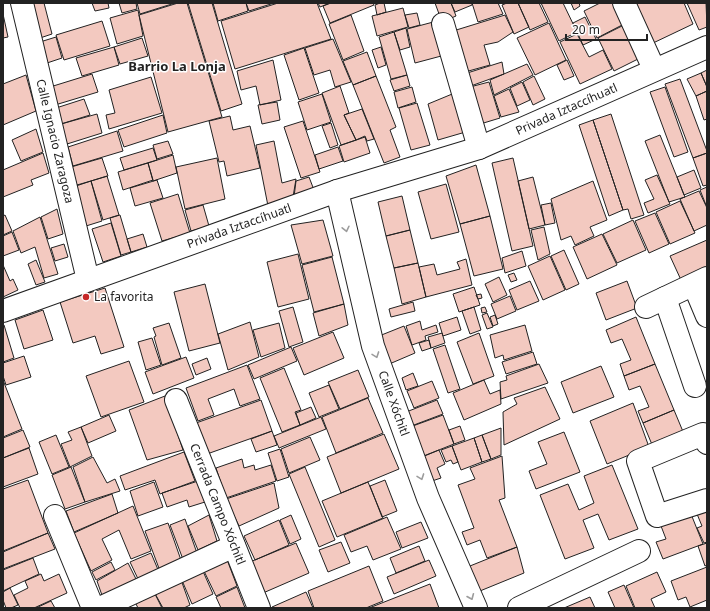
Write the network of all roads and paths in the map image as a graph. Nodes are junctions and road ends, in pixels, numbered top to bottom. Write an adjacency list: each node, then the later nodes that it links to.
1 (22, 3): 8 (street, Calle Ignacio Zaragoza)
2 (624, 3): 5 (street)
3 (443, 24): 6 (street)
4 (707, 47): 5 (street, Privada Iztaccíhuatl)
5 (654, 69): 6 (street, Privada Iztaccíhuatl)
6 (479, 148): 7 (street, Privada Iztaccíhuatl)
7 (337, 190): 8 (street, Privada Iztaccíhuatl); 22 (street, Calle Xóchitl, one-way to 22)
8 (88, 280): 10 (street, Privada Iztaccíhuatl)
9 (700, 281): 11 (street); 12 (street)
10 (3, 312)
11 (707, 316)
12 (695, 386)
13 (176, 400): 17 (street, Cerrada Campo Xóchitl)
14 (707, 443): 15 (street)
15 (707, 500)
16 (55, 516): 19 (street)
17 (234, 546): 20 (street); 21 (street, Cerrada Campo Xóchitl)
18 (638, 552): 23 (street)
19 (93, 608)
20 (100, 608)
21 (259, 608)
22 (476, 608)
23 (519, 608)

